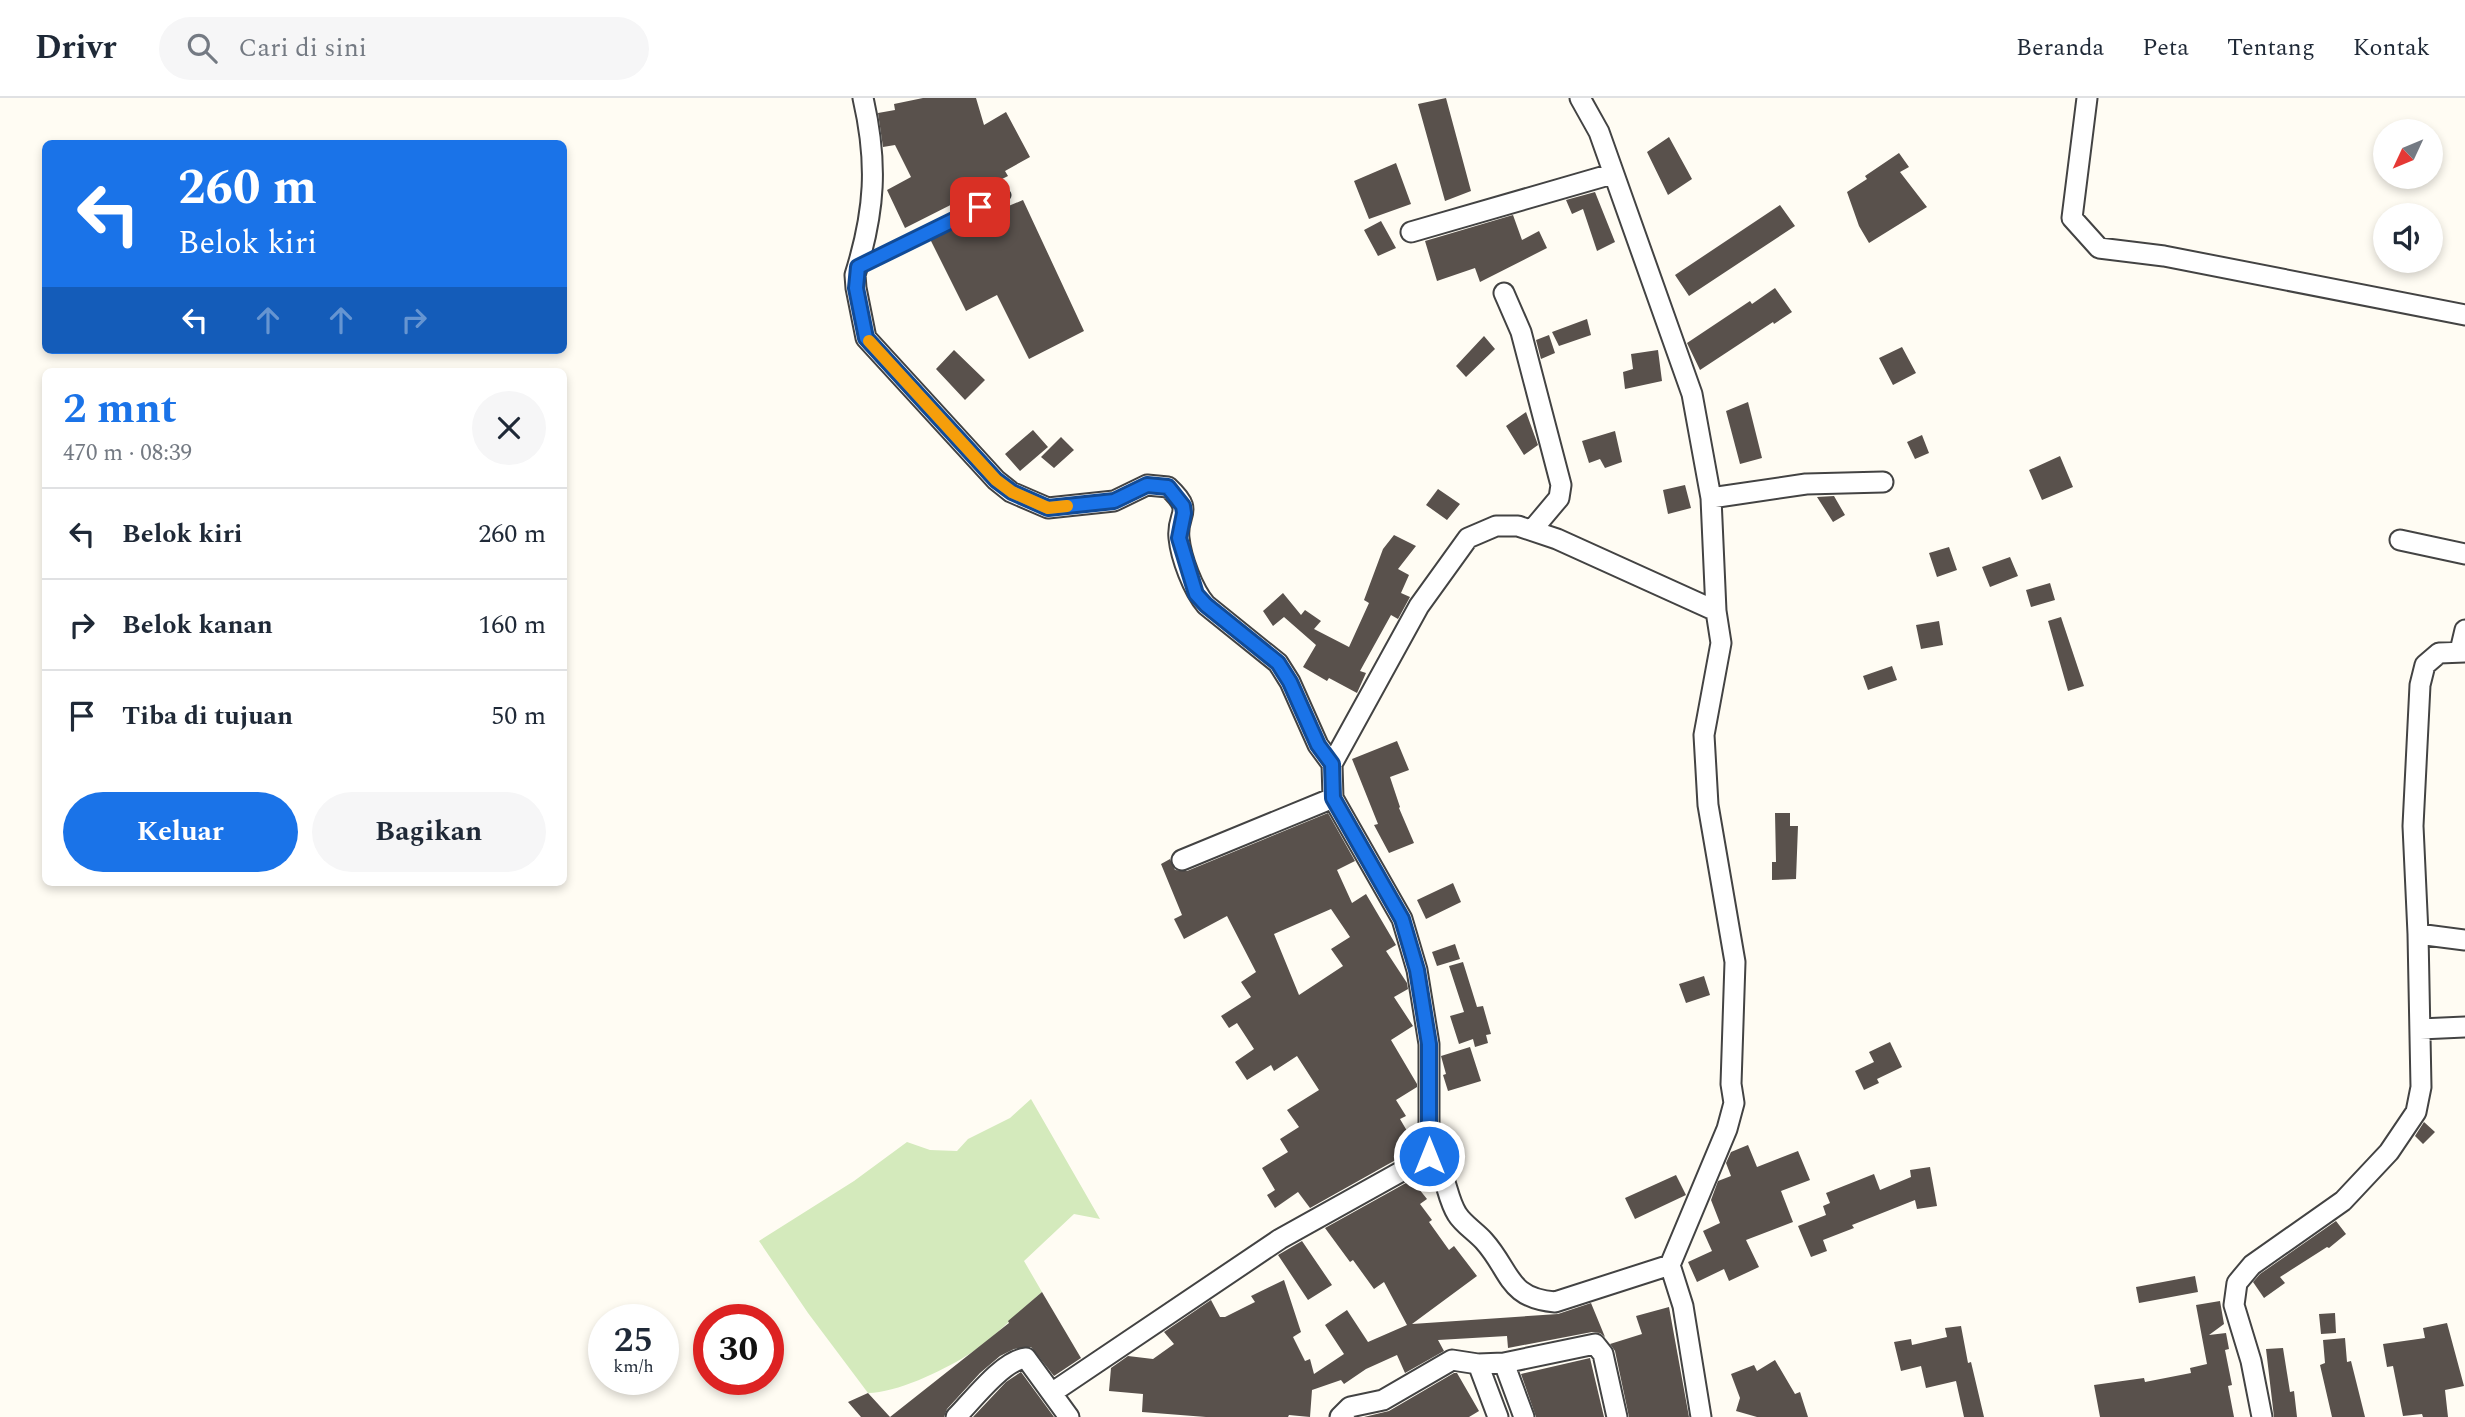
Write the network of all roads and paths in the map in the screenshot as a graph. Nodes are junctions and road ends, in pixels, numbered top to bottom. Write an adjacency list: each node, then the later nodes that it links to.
1 (863, 98): 7 (street)
2 (1580, 98): 4 (street)
3 (2087, 98): 9 (street)
4 (1612, 174): 6 (street); 11 (street)
5 (1005, 195): 7 (lane)
6 (1411, 233)
7 (858, 267): 18 (street)
8 (1504, 293): 12 (street)
9 (2465, 315)
10 (1883, 482): 11 (street)
11 (1711, 498): 15 (street)
12 (1532, 530): 15 (street); 18 (street)
13 (2400, 540): 14 (street)
14 (2465, 554)
15 (1716, 611): 26 (street)
16 (2465, 629): 17 (street)
17 (2463, 652): 21 (street)
18 (1332, 764): 19 (street)
19 (1333, 798): 20 (street); 25 (street)
20 (1182, 860)
21 (2418, 934): 22 (street); 24 (street)
22 (2465, 940)
23 (2465, 1027): 24 (street)
24 (2420, 1029): 38 (street)
25 (1429, 1156): 26 (street); 29 (street)
26 (1670, 1265): 37 (street)
27 (1504, 1363): 28 (street); 35 (street); 36 (street)
28 (1478, 1364): 30 (street); 34 (street)
29 (1053, 1392): 31 (street); 32 (street)
30 (1388, 1409): 33 (street)
31 (956, 1417)
32 (1069, 1417)
33 (1340, 1417)
34 (1498, 1417)
35 (1524, 1417)
36 (1617, 1417)
37 (1701, 1417)
38 (2262, 1417)

